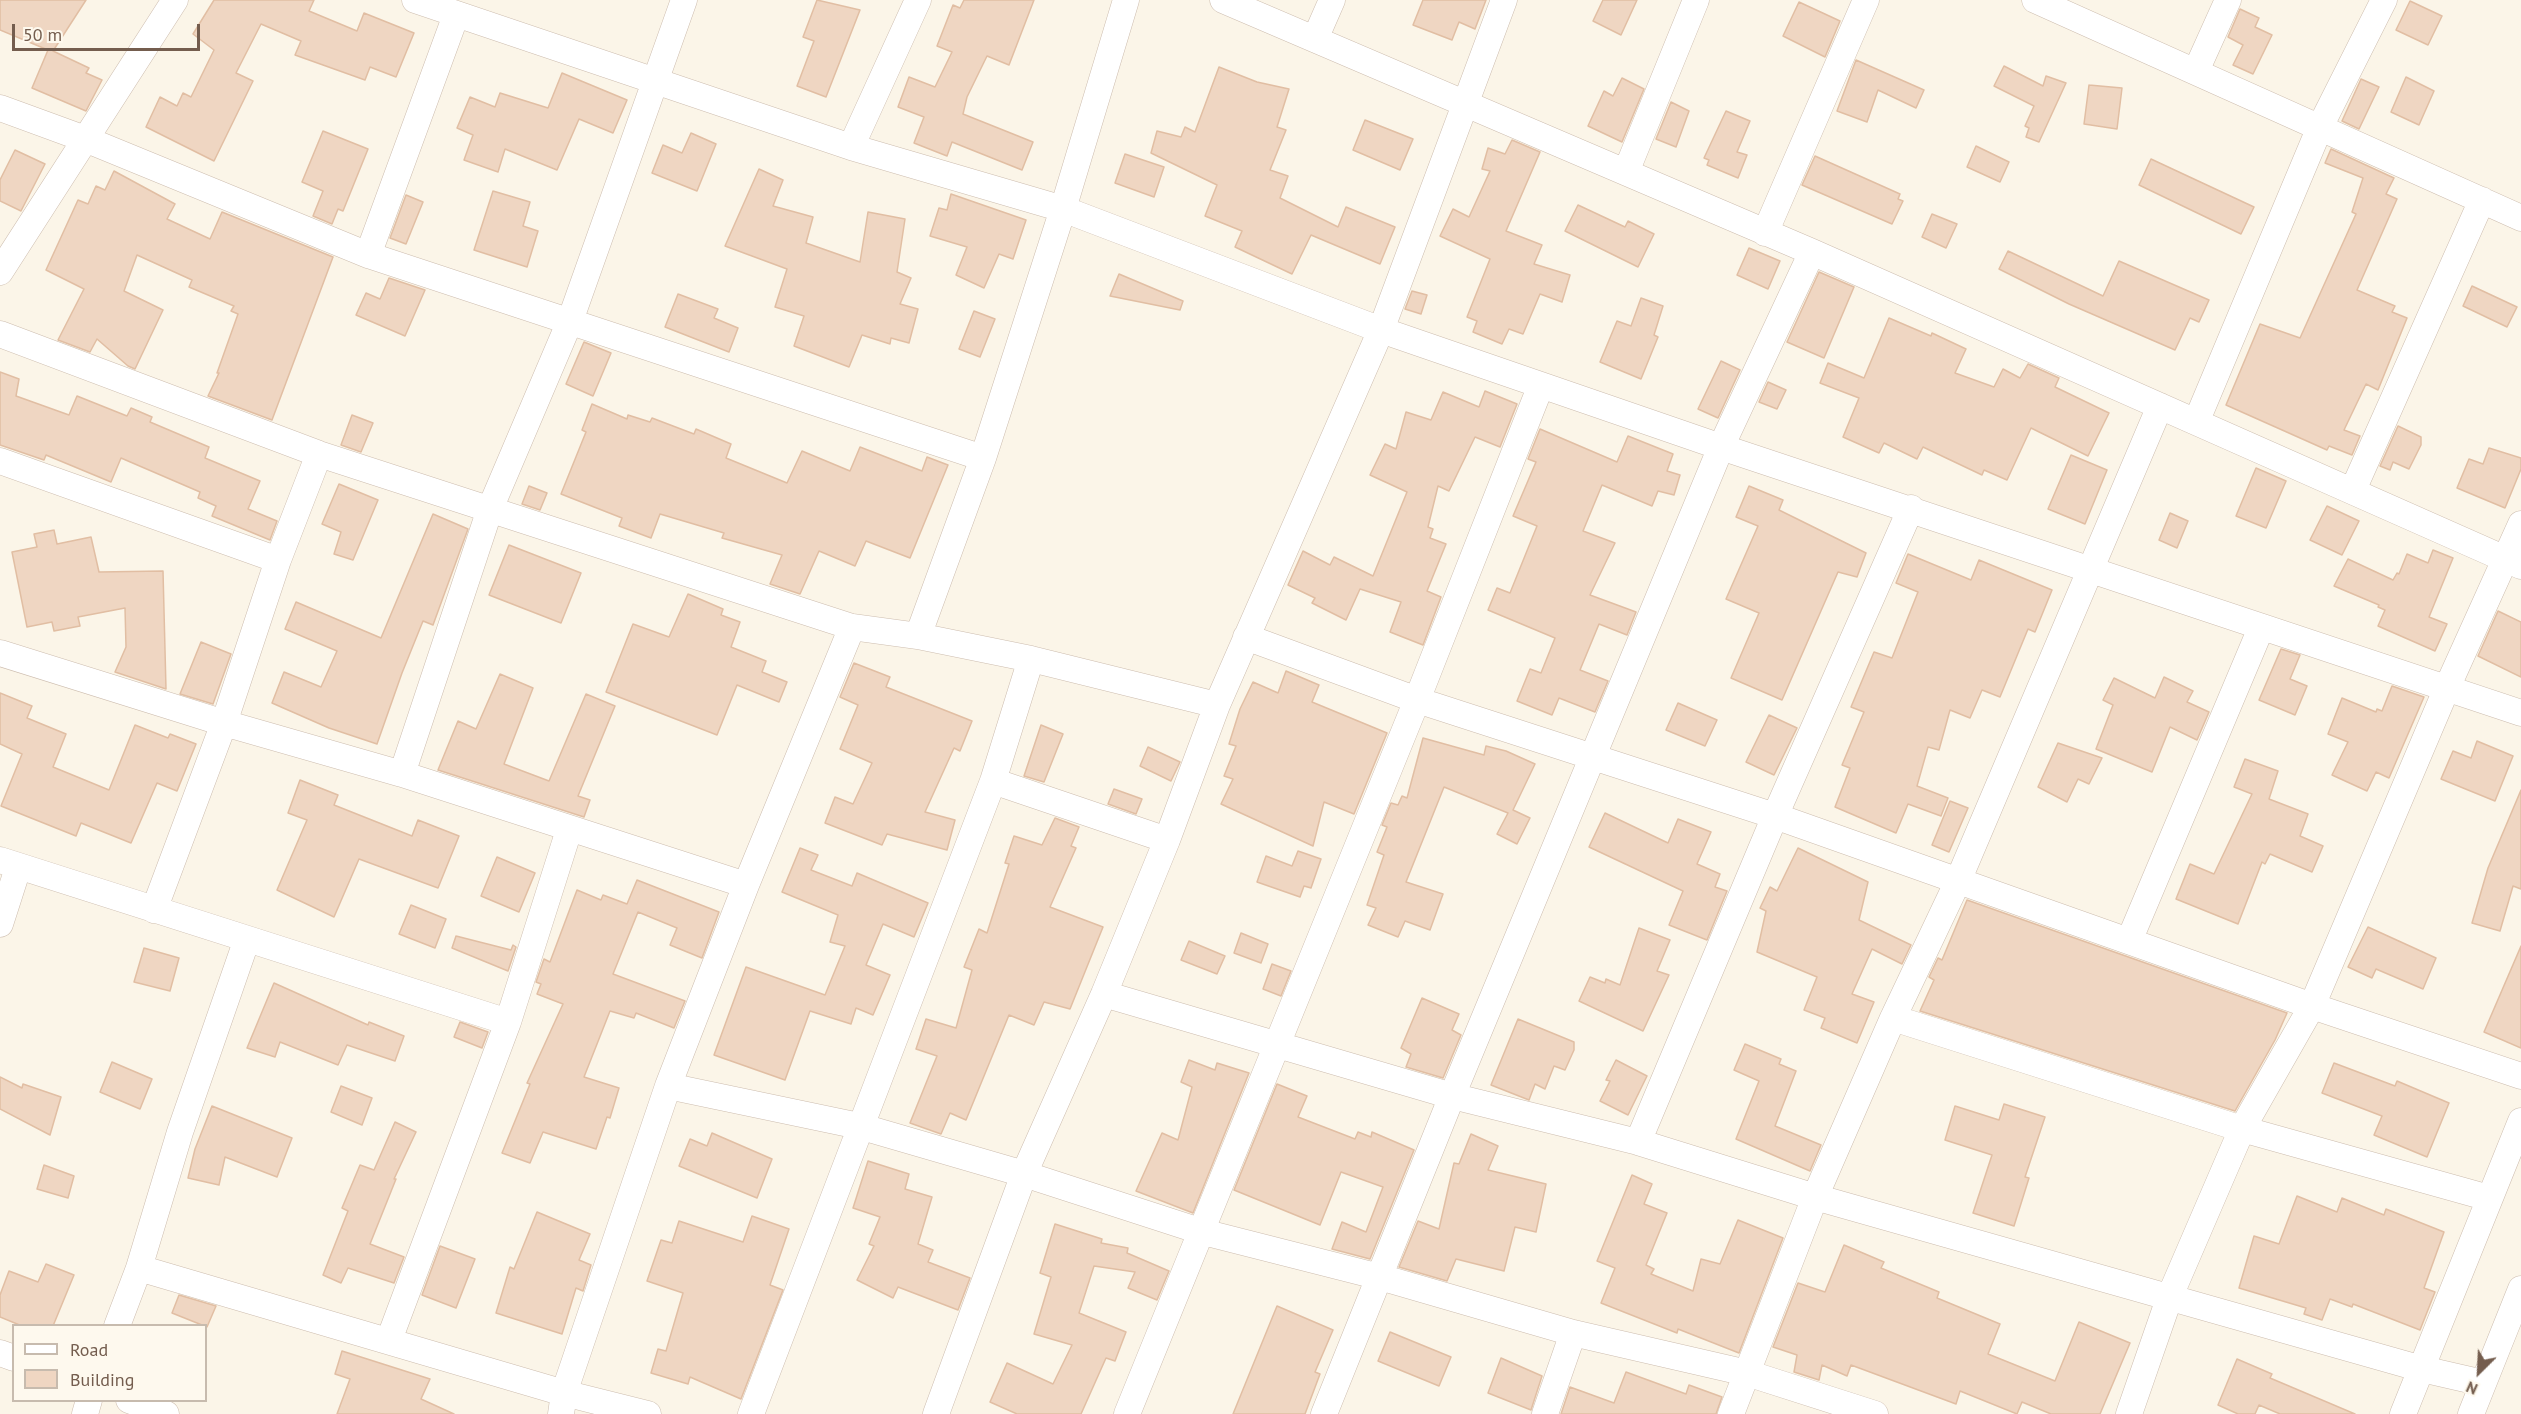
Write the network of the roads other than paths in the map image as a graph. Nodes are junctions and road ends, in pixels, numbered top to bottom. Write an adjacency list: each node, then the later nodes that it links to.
1 (175, 0): 21 (street)
2 (415, 0): 14 (street)
3 (684, 0): 17 (street)
4 (918, 0): 22 (street)
5 (1126, 0): 25 (street)
6 (1223, 0): 15 (street)
7 (1332, 0): 15 (street)
8 (1504, 0): 18 (street)
9 (1696, 0): 23 (street)
10 (1866, 0): 27 (street)
11 (2035, 0): 16 (street)
12 (2228, 0): 16 (street)
13 (2384, 0): 20 (street)
14 (456, 15): 17 (street); 29 (street)
15 (1316, 39): 18 (street)
16 (2196, 71): 20 (street)
17 (655, 80): 22 (street); 31 (street)
18 (1465, 102): 23 (street); 32 (street)
19 (0, 108): 21 (street)
20 (2320, 127): 24 (street); 36 (street)
21 (85, 139): 29 (street); 30 (street)
22 (851, 147): 25 (street)
23 (1626, 172): 27 (street)
24 (2482, 200): 26 (street); 41 (street)
25 (1063, 209): 32 (street); 39 (street)
26 (2521, 218)
27 (1765, 233): 28 (street)
28 (1812, 252): 35 (street); 37 (street)
29 (368, 255): 31 (street)
30 (0, 272)
31 (570, 321): 39 (street); 43 (street)
32 (1381, 330): 34 (street); 51 (street)
33 (0, 334): 38 (street)
34 (1542, 385): 37 (street); 55 (street)
35 (2160, 406): 36 (street); 47 (street)
36 (2197, 420): 41 (street)
37 (1721, 447): 42 (street); 59 (street)
38 (319, 454): 43 (street); 45 (street)
39 (983, 458): 50 (street)
40 (0, 461): 45 (street)
41 (2353, 490): 46 (street)
42 (1911, 508): 47 (street); 62 (street)
43 (490, 509): 48 (street); 60 (street)
44 (2521, 524): 46 (street)
45 (278, 560): 58 (street)
46 (2514, 563): 54 (street)
47 (2091, 571): 49 (street); 66 (street)
48 (852, 627): 50 (street); 67 (street)
49 (2261, 628): 54 (street); 71 (street)
50 (918, 636): 53 (street)
51 (1246, 637): 55 (street); 56 (street)
52 (0, 653): 58 (street)
53 (1031, 659): 56 (street); 61 (street)
54 (2446, 690): 57 (street); 73 (street)
55 (1417, 700): 59 (street); 76 (street)
56 (1217, 705): 64 (street)
57 (2521, 713)
58 (224, 723): 60 (street); 68 (street)
59 (1594, 756): 62 (street); 79 (street)
60 (402, 774): 63 (street)
61 (993, 781): 64 (street); 81 (street)
62 (1775, 816): 66 (street); 83 (street)
63 (569, 830): 67 (street); 75 (street)
64 (1167, 840): 72 (street)
65 (9, 864): 68 (street); 69 (street)
66 (1958, 881): 71 (street); 74 (street)
67 (746, 885): 78 (street)
68 (154, 910): 70 (street)
69 (0, 924)
70 (247, 939): 75 (street); 88 (street)
71 (2129, 941): 73 (street)
72 (1104, 993): 76 (street); 84 (street)
73 (2312, 1006): 77 (street); 82 (street)
74 (1893, 1018): 82 (street); 85 (street)
75 (508, 1022): 94 (street)
76 (1277, 1046): 79 (street); 87 (street)
77 (2521, 1076)
78 (668, 1086): 81 (street); 99 (street)
79 (1452, 1096): 83 (street); 89 (street)
80 (2521, 1121): 86 (street)
81 (859, 1126): 84 (street); 102 (street)
82 (2242, 1129): 86 (street); 91 (street)
83 (1638, 1142): 85 (street)
84 (1024, 1174): 87 (street); 103 (street)
85 (1815, 1197): 91 (street); 96 (street)
86 (2489, 1198): 95 (street)
87 (1203, 1232): 89 (street); 104 (street)
88 (139, 1268): 92 (street); 94 (street)
89 (1380, 1277): 93 (street); 105 (street)
90 (2521, 1289): 97 (street)
91 (2170, 1296): 95 (street); 109 (street)
92 (118, 1324)
93 (1573, 1332): 96 (street); 106 (street)
94 (389, 1340): 99 (street)
95 (2422, 1369): 97 (street); 110 (street)
96 (1747, 1373): 107 (street); 108 (street)
97 (2483, 1383): 111 (street)
98 (132, 1402): 100 (street)
99 (563, 1404): 101 (street)
100 (166, 1414)
101 (648, 1414)
102 (752, 1414)
103 (936, 1414)
104 (1127, 1414)
105 (1324, 1414)
106 (1545, 1414)
107 (1731, 1414)
108 (1875, 1414)
109 (2129, 1414)
110 (2403, 1414)
111 (2471, 1414)

